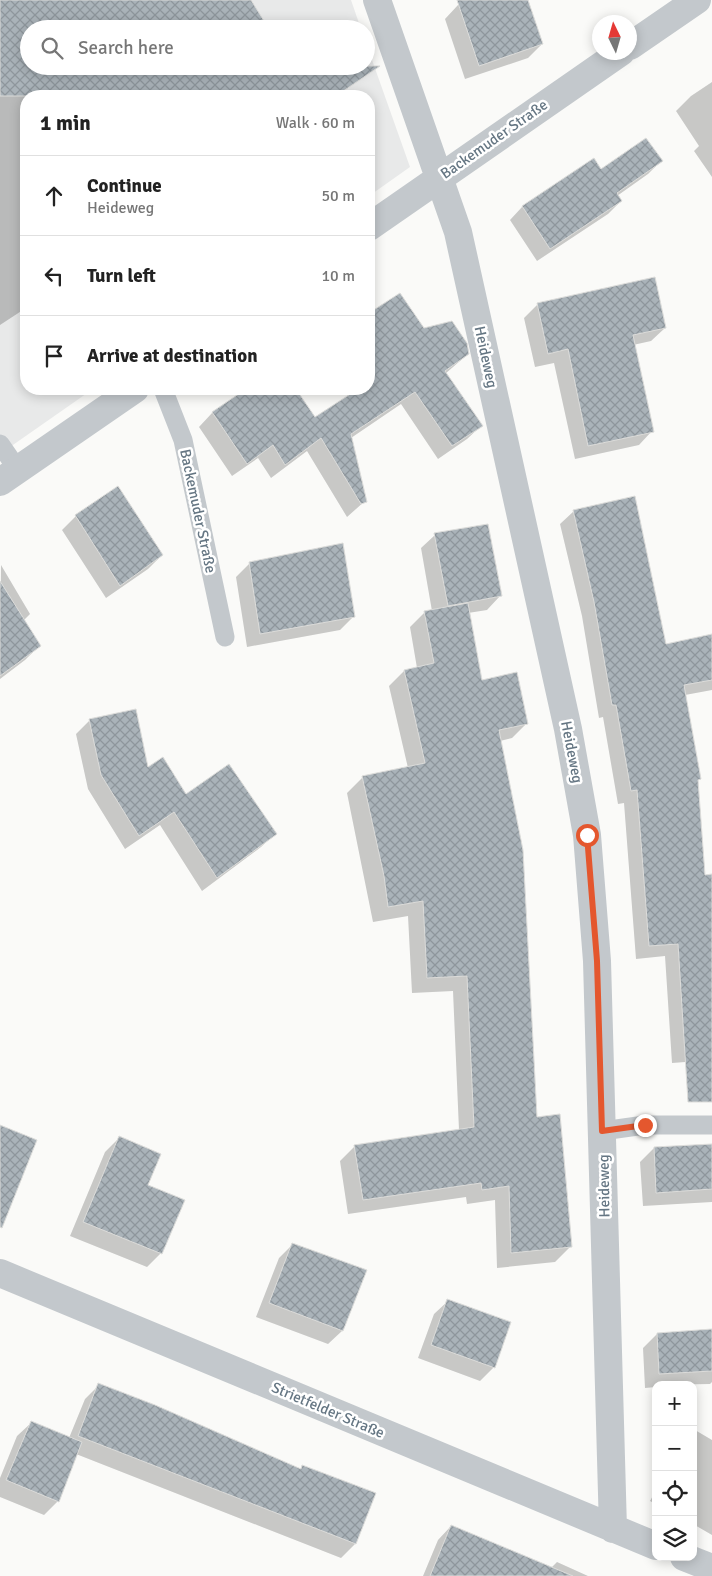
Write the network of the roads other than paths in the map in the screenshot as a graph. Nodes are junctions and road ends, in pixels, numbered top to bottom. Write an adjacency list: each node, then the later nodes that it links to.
1 (377, 0): 5 (street, Heideweg)
2 (697, 0): 3 (street)
3 (637, 41)
4 (609, 60): 5 (street, Backemuder Straße)
5 (439, 178): 6 (street, Backemuder Straße); 13 (street, Heideweg)
6 (375, 223)
7 (126, 395): 10 (street)
8 (165, 395): 11 (lane, Backemuder Straße)
9 (0, 444): 10 (lane)
10 (9, 476)
11 (225, 636)
12 (712, 1125): 13 (lane)
13 (602, 1131): 15 (street, Heideweg)
14 (0, 1273): 15 (street, Strietfelder Straße)
15 (612, 1529): 16 (street, Strietfelder Straße)
16 (652, 1544)
17 (694, 1561): 18 (street)
18 (712, 1568)

